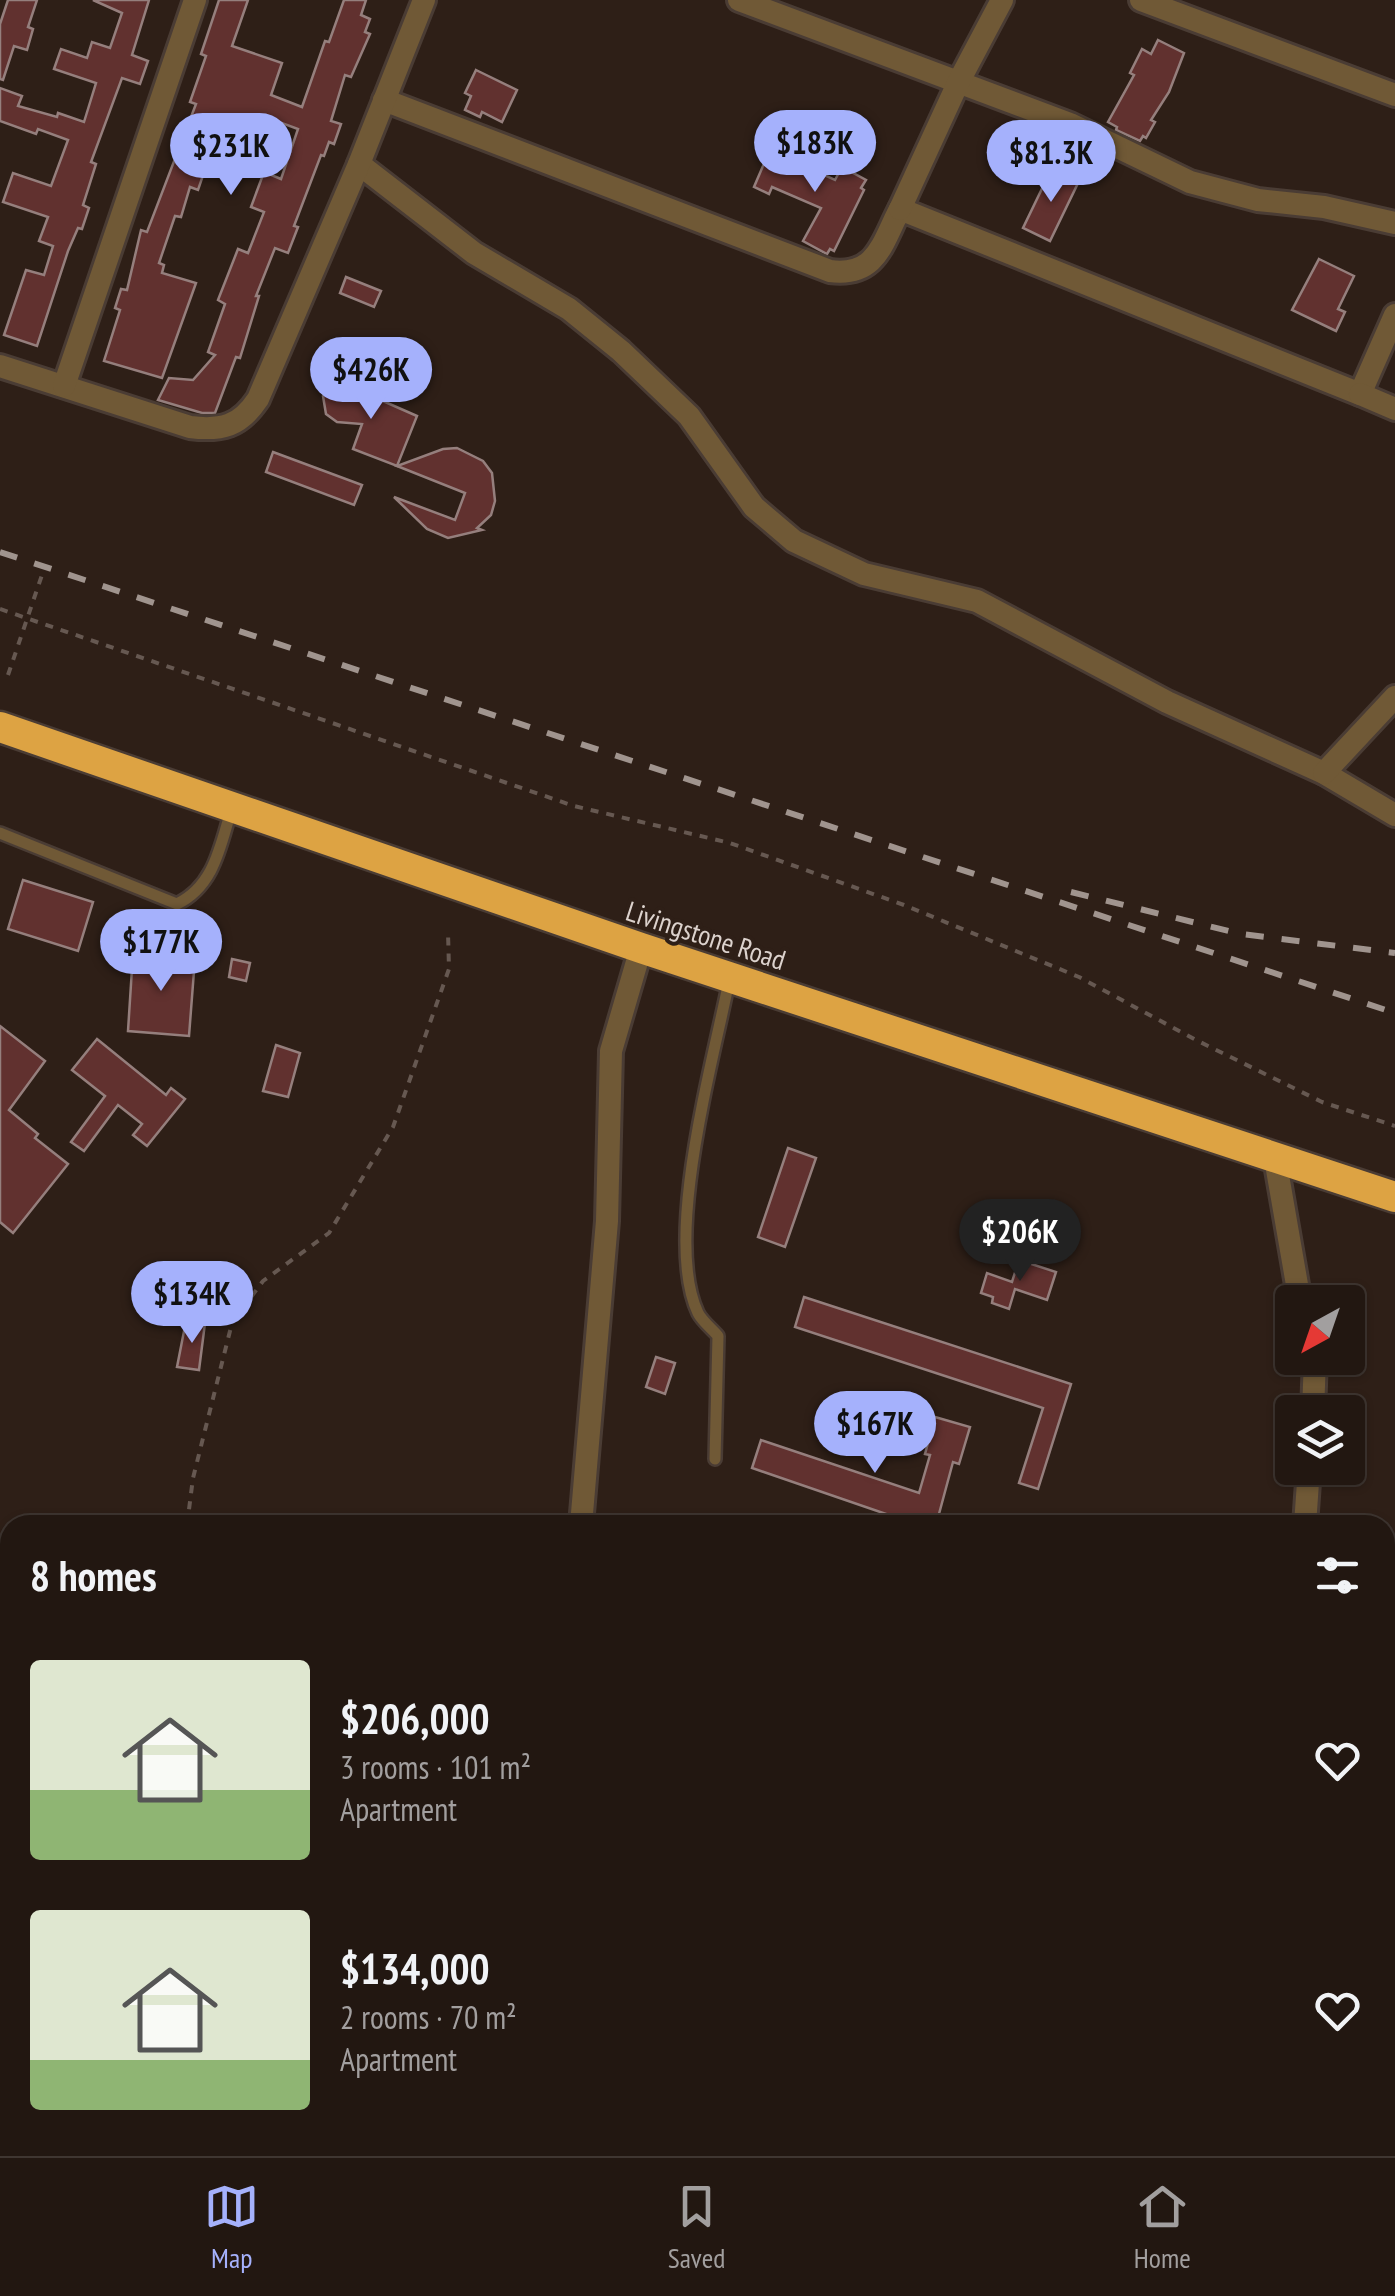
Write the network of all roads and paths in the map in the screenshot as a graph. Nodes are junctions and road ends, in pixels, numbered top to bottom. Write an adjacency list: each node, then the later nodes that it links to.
1 (195, 0): 14 (street)
2 (424, 0): 8 (street)
3 (738, 0): 6 (street)
4 (1002, 0): 6 (street)
5 (1140, 0): 7 (street)
6 (960, 81): 10 (street); 11 (street)
7 (1395, 95)
8 (384, 100): 9 (street); 10 (street)
9 (360, 164): 14 (street); 23 (street)
10 (900, 208): 15 (street)
11 (1395, 224)
12 (1395, 315): 15 (street)
13 (0, 366): 14 (street)
14 (64, 386)
15 (1360, 394): 16 (street)
16 (1395, 409)
17 (45, 566): 19 (path)
18 (0, 609): 19 (path)
19 (28, 618): 20 (path); 30 (path)
20 (8, 674)
21 (1395, 698): 23 (street)
22 (0, 726): 24 (highway, Livingstone Road)
23 (1324, 773): 25 (street)
24 (233, 807): 26 (lane); 28 (highway, Livingstone Road)
25 (1395, 815)
26 (0, 833)
27 (448, 932): 36 (path)
28 (641, 948): 29 (highway, Livingstone Road); 37 (street)
29 (730, 976): 31 (highway, Livingstone Road); 34 (lane)
30 (1395, 1126)
31 (1275, 1158): 32 (highway, Livingstone Road); 33 (street)
32 (1395, 1197)
33 (1297, 1285)
34 (714, 1458)
35 (1308, 1485): 38 (street)
36 (188, 1515)
37 (582, 1515)
38 (1306, 1515)

